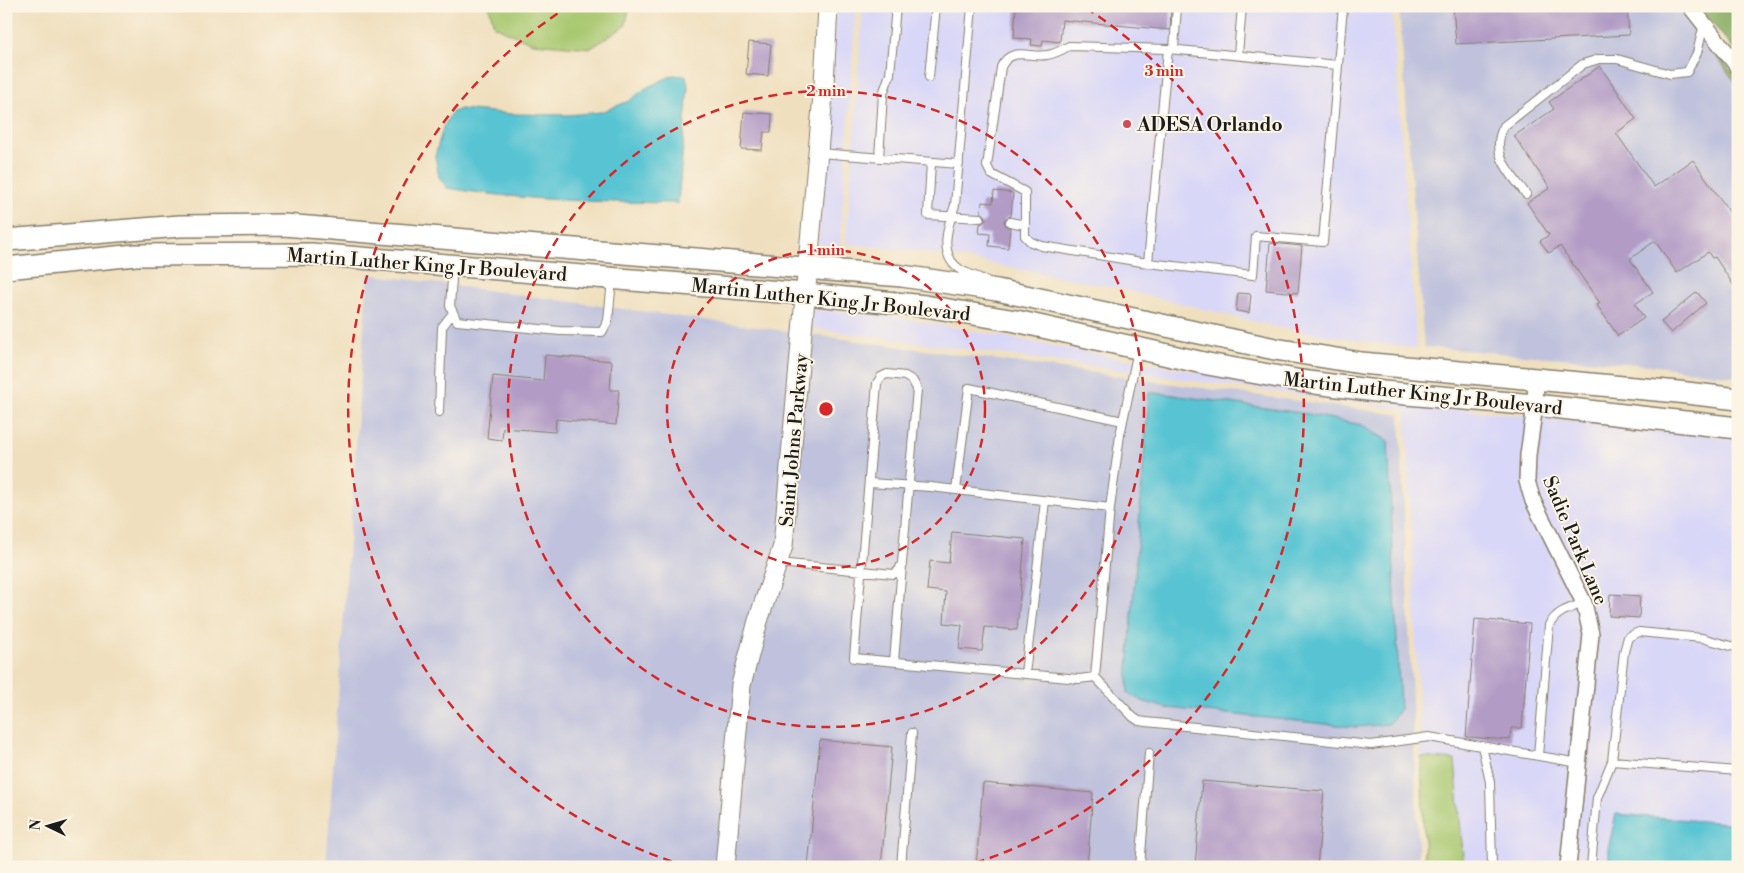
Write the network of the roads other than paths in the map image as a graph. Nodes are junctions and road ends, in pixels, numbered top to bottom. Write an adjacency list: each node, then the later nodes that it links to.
1 (828, 6): 15 (street, Saint Johns Parkway)
2 (896, 6): 16 (lane)
3 (936, 6): 14 (lane)
4 (972, 6): 18 (lane)
5 (1177, 6): 10 (lane)
6 (1242, 6): 11 (lane)
7 (1343, 6): 12 (lane)
8 (1690, 6): 9 (street)
9 (1704, 24): 13 (street); 19 (lane)
10 (1171, 49): 11 (lane); 23 (lane); 26 (lane)
11 (1238, 55): 12 (lane)
12 (1338, 65): 26 (lane)
13 (1738, 67)
14 (929, 77)
15 (818, 153): 16 (lane); 29 (street, Saint Johns Parkway)
16 (879, 158): 17 (lane)
17 (931, 162): 18 (lane); 20 (lane)
18 (959, 164): 20 (lane)
19 (1526, 194)
20 (951, 218): 21 (lane); 31 (lane)
21 (980, 218)
22 (1010, 222): 23 (lane)
23 (1025, 224): 26 (lane)
24 (6, 240): 25 (main road, Martin Luther King Jr Boulevard)
25 (573, 248): 27 (main road); 29 (main road, Martin Luther King Jr Boulevard)
26 (1148, 263)
27 (453, 265): 28 (main road, Martin Luther King Jr Boulevard); 30 (main road, Martin Luther King Jr Boulevard); 33 (lane)
28 (6, 268)
29 (808, 268): 31 (main road, Martin Luther King Jr Boulevard); 32 (street, Saint Johns Parkway)
30 (612, 278): 32 (main road, Martin Luther King Jr Boulevard); 33 (lane)
31 (997, 290): 34 (main road, Martin Luther King Jr Boulevard)
32 (806, 294): 35 (main road, Martin Luther King Jr Boulevard); 47 (street, Saint Johns Parkway)
33 (453, 313): 39 (lane)
34 (1112, 314): 35 (main road); 36 (main road, Martin Luther King Jr Boulevard)
35 (1133, 346): 38 (main road, Martin Luther King Jr Boulevard); 40 (lane)
36 (1536, 379): 37 (main road, Martin Luther King Jr Boulevard); 38 (street, Sadie Park Lane)
37 (1738, 399)
38 (1535, 405): 41 (main road, Martin Luther King Jr Boulevard); 50 (street, Sadie Park Lane)
39 (439, 412)
40 (1123, 421): 44 (lane); 46 (lane)
41 (1738, 428)
42 (869, 483): 43 (lane); 43 (lane); 49 (lane)
43 (909, 486): 44 (lane); 48 (lane)
44 (956, 490): 45 (lane)
45 (1045, 501): 46 (lane); 53 (lane)
46 (1110, 508): 54 (lane)
47 (778, 563): 49 (lane); 62 (street, Saint Johns Parkway)
48 (902, 563): 49 (lane); 52 (lane)
49 (861, 571): 52 (lane)
50 (1584, 603): 58 (lane); 60 (street, Sadie Park Lane)
51 (1738, 648): 59 (lane)
52 (894, 661): 53 (lane)
53 (1024, 674): 54 (lane)
54 (1095, 677): 56 (lane)
55 (912, 733): 63 (lane)
56 (1482, 746): 58 (lane); 65 (lane)
57 (1149, 753): 64 (lane)
58 (1538, 756): 60 (lane)
59 (1612, 761): 61 (lane); 67 (lane)
60 (1578, 763): 66 (street, Sadie Park Lane)
61 (1738, 771)
62 (725, 867)
63 (901, 867)
64 (1140, 867)
65 (1492, 867)
66 (1568, 867)
67 (1591, 867)

